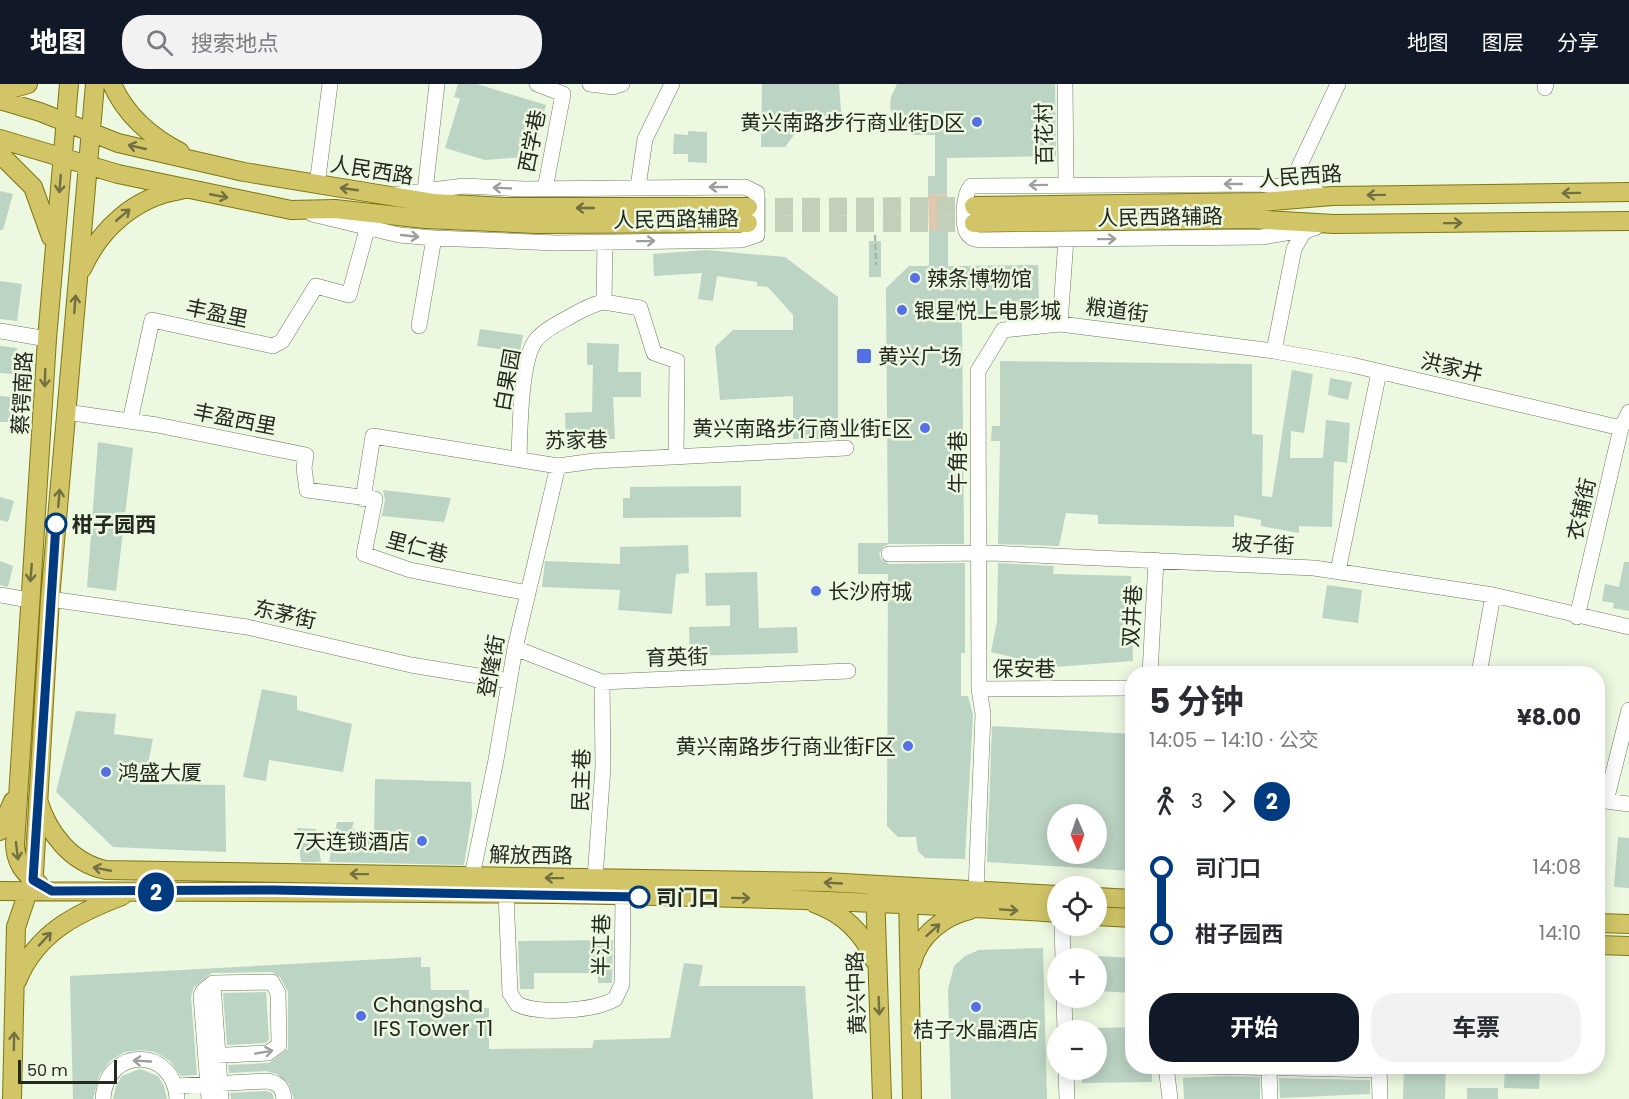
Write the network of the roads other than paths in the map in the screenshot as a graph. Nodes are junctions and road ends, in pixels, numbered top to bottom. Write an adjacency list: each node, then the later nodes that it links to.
1 (28, 84): 14 (main road)
2 (69, 84): 16 (main road, 蔡锷南路)
3 (95, 84): 17 (main road, 蔡锷南路)
4 (112, 84): 21 (main road)
5 (330, 84): 23 (street)
6 (436, 84): 29 (street)
7 (537, 84): 13 (street, 西学巷)
8 (590, 84): 9 (street)
9 (622, 84)
10 (672, 84): 25 (street)
11 (1065, 84): 24 (street, 百花村)
12 (1338, 84): 26 (street)
13 (566, 89): 28 (street, 西学巷)
14 (0, 92)
15 (0, 100): 16 (main road, 人民西路)
16 (66, 122): 17 (main road, 人民西路); 20 (main road, 蔡锷南路)
17 (91, 132): 21 (main road, 人民西路, one-way to 17); 22 (main road, 蔡锷南路)
18 (0, 139): 20 (main road, 人民西路)
19 (0, 154): 41 (main road)
20 (63, 157): 22 (main road, 人民西路); 41 (main road, 蔡锷南路, one-way to 41)
21 (197, 161): 23 (main road, 人民西路)
22 (87, 164): 27 (main road, 人民西路); 42 (main road, 蔡锷南路)
23 (317, 184): 31 (main road, 人民西路, one-way to 23)
24 (1066, 184): 26 (street, 人民西路辅路, one-way to 24); 39 (street, 人民西路辅路, one-way to 39)
25 (638, 187): 28 (street, 人民西路辅路); 40 (street, 人民西路辅路, one-way to 25)
26 (1289, 188): 32 (street, 人民西路辅路)
27 (187, 189): 33 (main road, 人民西路, one-way to 33); 42 (main road, one-way to 27)
28 (545, 189): 29 (street, 人民西路辅路, one-way to 29)
29 (425, 191): 31 (street, 人民西路辅路)
30 (1629, 192): 32 (main road, 人民西路, one-way to 32)
31 (388, 195): 33 (main road, 人民西路, one-way to 31)
32 (1332, 196): 35 (main road, 人民西路)
33 (291, 210): 36 (street, 人民西路辅路)
34 (1629, 221): 35 (main road, 人民西路, one-way to 34)
35 (1334, 224): 37 (street, 人民西路辅路)
36 (368, 226): 38 (street, 人民西路辅路, one-way to 38); 53 (street, 丰盈里)
37 (1312, 228): 39 (street, 人民西路辅路, one-way to 37); 48 (street)
38 (434, 238): 40 (street, 人民西路辅路); 45 (street)
39 (1066, 239): 44 (street)
40 (605, 242): 43 (street)
41 (54, 257): 47 (main road, 蔡锷南路)
42 (78, 279): 51 (main road, 蔡锷南路, one-way to 42)
43 (604, 302): 56 (street); 57 (street, 白果园)
44 (1060, 324): 48 (street, 粮道街); 49 (street, 粮道街)
45 (419, 326)
46 (0, 331): 47 (street)
47 (47, 339): 68 (main road, 蔡锷南路, one-way to 68)
48 (1274, 351): 50 (street, 洪家井)
49 (978, 371): 60 (street, 牛角巷)
50 (1378, 372): 54 (street, 洪家井); 63 (street)
51 (66, 412): 53 (street, 丰盈西里); 67 (main road, 蔡锷南路, one-way to 51)
52 (1629, 412): 54 (street, 衣铺街)
53 (130, 421): 59 (street, 丰盈西里)
54 (1621, 428): 69 (street, 衣铺街)
55 (846, 448): 56 (street, 苏家巷)
56 (676, 457): 58 (street, 苏家巷)
57 (519, 459): 58 (street, 苏家巷); 59 (street, 苏家巷)
58 (558, 466): 64 (street, 登隆街)
59 (363, 499): 64 (street, 里仁巷)
60 (977, 553): 61 (street, 坡子街); 62 (street, 坡子街); 78 (street, 保安巷)
61 (889, 554)
62 (1156, 560): 63 (street, 坡子街); 72 (street, 双井巷)
63 (1338, 571): 66 (street, 坡子街)
64 (528, 593): 71 (street, 登隆街)
65 (0, 595): 68 (street)
66 (1493, 595): 69 (street, 坡子街); 73 (street)
67 (50, 599): 75 (street, 东茅街); 82 (main road, 蔡锷南路)
68 (29, 600): 80 (main road, 蔡锷南路)
69 (1577, 617): 70 (street, 坡子街)
70 (1629, 627)
71 (514, 648): 75 (street, 登隆街); 76 (street, 育英街)
72 (1150, 666)
73 (1480, 666)
74 (848, 671): 76 (street, 育英街)
75 (509, 681): 86 (street, 登隆街)
76 (602, 682): 87 (street, 民主巷)
77 (1125, 688): 78 (street, 保安巷)
78 (979, 689): 99 (street)
79 (1629, 710): 81 (street)
80 (18, 788): 85 (main road); 88 (main road, 蔡锷南路, one-way to 88)
81 (1605, 790)
82 (38, 800): 86 (main road, 解放西路, one-way to 82); 88 (main road, 蔡锷南路)
83 (1605, 800): 84 (street)
84 (1629, 804)
85 (0, 831)
86 (472, 876): 87 (main road, 解放西路, one-way to 86)
87 (595, 878): 93 (main road, 解放西路, one-way to 87)
88 (31, 885): 89 (main road); 90 (main road, 蔡锷南路); 106 (main road)
89 (2, 888): 106 (main road)
90 (52, 891): 91 (main road, 解放西路)
91 (133, 892): 92 (main road, 解放西路); 111 (main road, one-way to 91)
92 (506, 893): 95 (main road, 解放西路); 95 (street, 半江巷)
93 (875, 893): 94 (main road, 解放西路); 98 (main road, 解放西路); 109 (main road, 黄兴中路)
94 (908, 895): 99 (main road, 解放西路); 110 (main road)
95 (623, 896): 98 (main road, 解放西路, one-way to 98)
96 (1047, 896): 99 (main road, 解放西路)
97 (1107, 898): 100 (main road)
98 (798, 899): 109 (main road)
99 (977, 899): 101 (main road, 解放西路, one-way to 101); 110 (main road, one-way to 99)
100 (1125, 899)
101 (1047, 911)
102 (1107, 917): 103 (main road)
103 (1125, 918)
104 (1605, 923): 105 (main road)
105 (1629, 924)
106 (16, 927): 111 (main road)
107 (1605, 945): 108 (main road)
108 (1629, 946)
109 (878, 972): 123 (main road, 黄兴中路, one-way to 123)
110 (909, 974): 124 (main road)
111 (15, 988): 119 (main road, one-way to 111)
112 (212, 1056): 112 (street, one-way to 112); 117 (street)
113 (1167, 1074): 126 (street)
114 (1269, 1074): 127 (street)
115 (1379, 1074): 128 (street)
116 (1066, 1080): 125 (street)
117 (212, 1089): 118 (street); 121 (street); 122 (street)
118 (176, 1093): 120 (street, one-way to 120)
119 (12, 1099)
120 (103, 1099)
121 (221, 1099)
122 (284, 1099)
123 (882, 1099)
124 (912, 1099)
125 (1066, 1099)
126 (1170, 1099)
127 (1270, 1099)
128 (1380, 1099)

